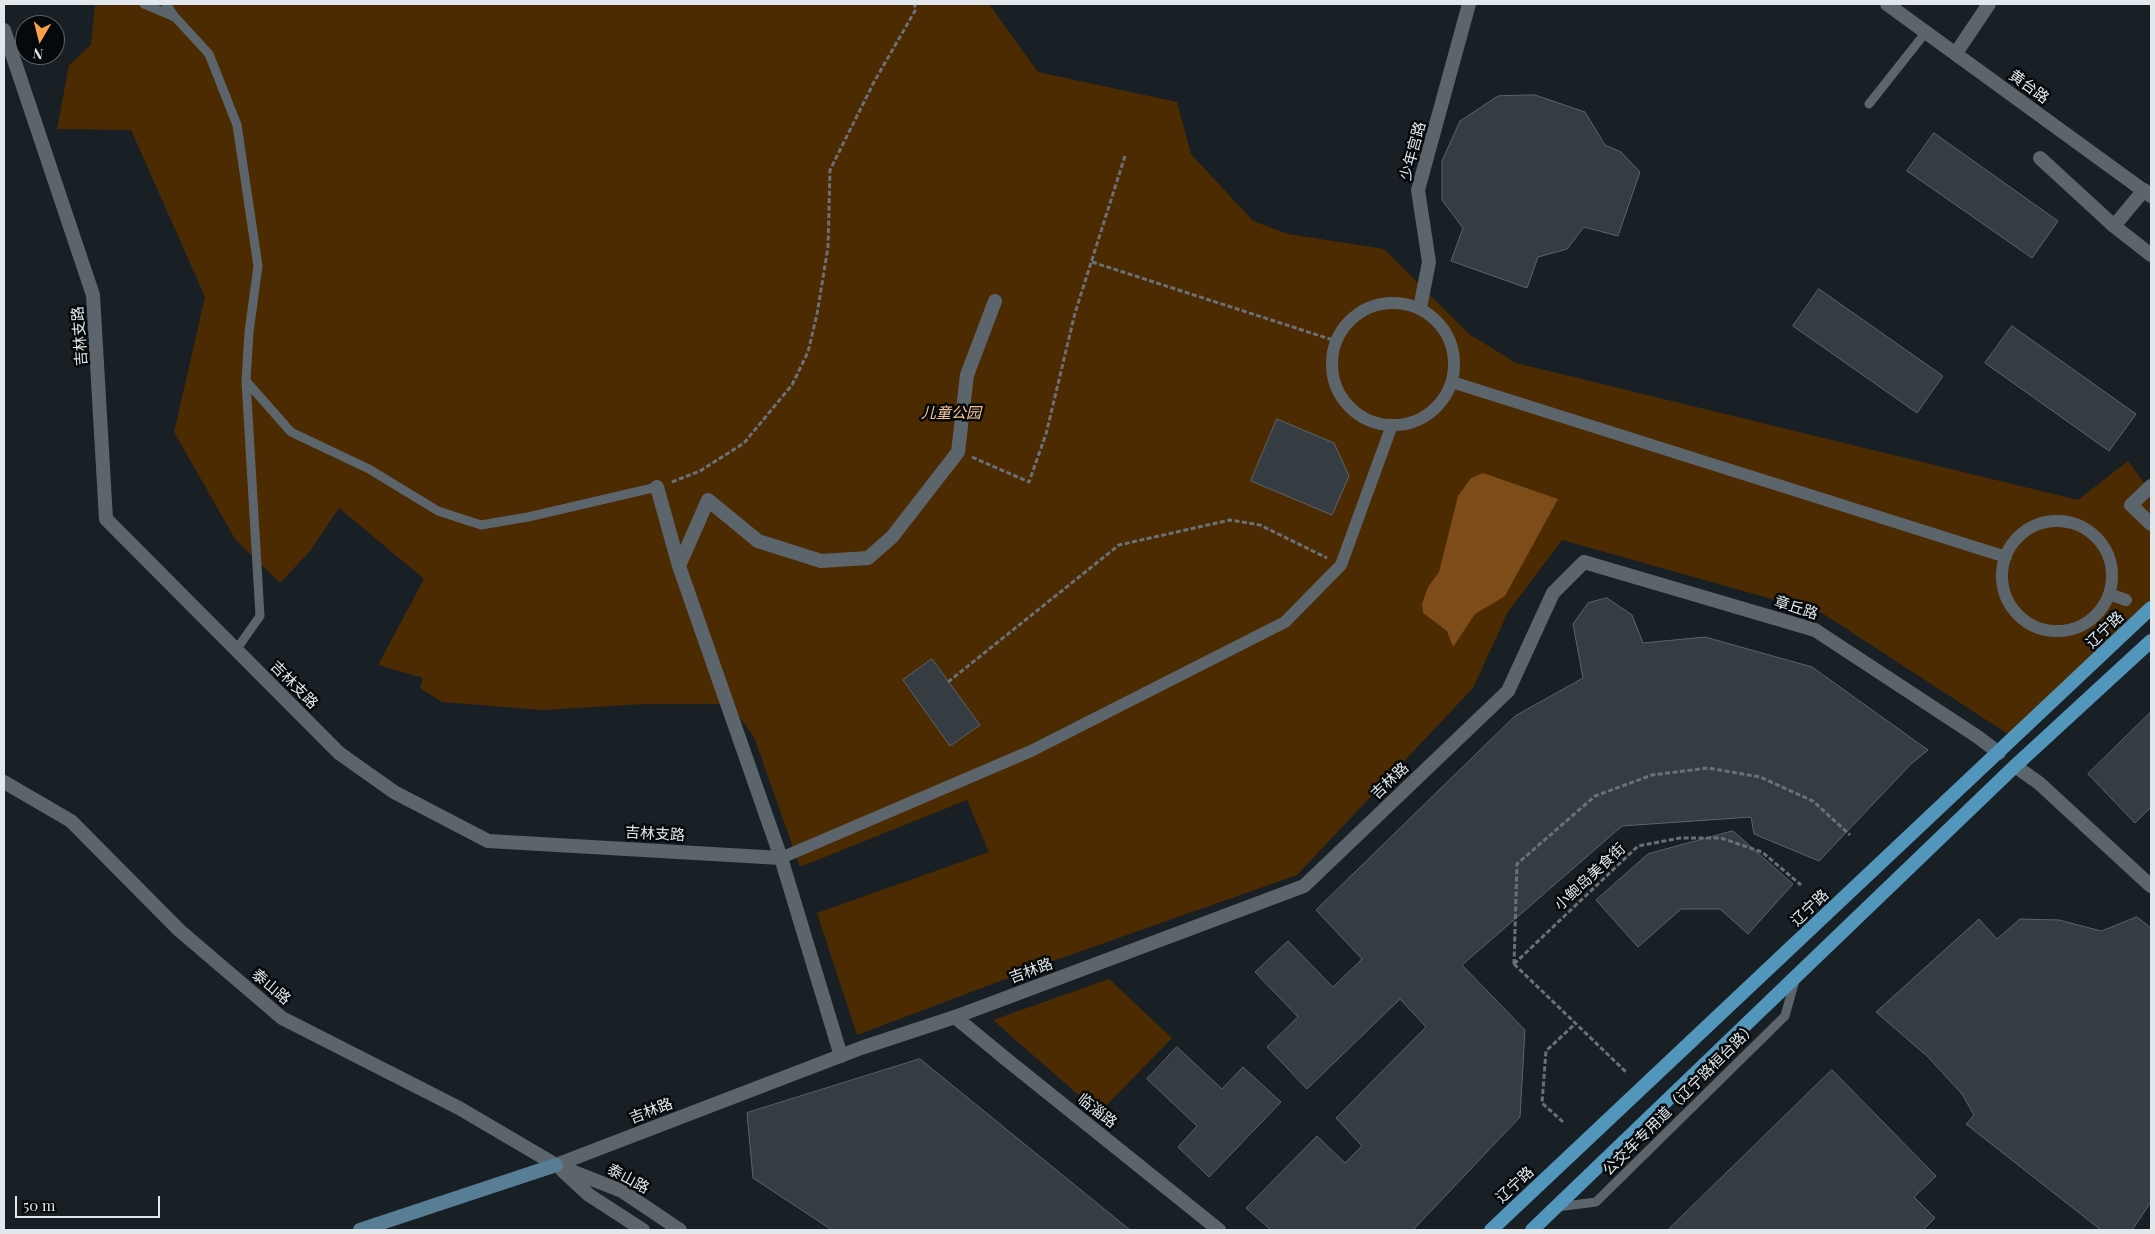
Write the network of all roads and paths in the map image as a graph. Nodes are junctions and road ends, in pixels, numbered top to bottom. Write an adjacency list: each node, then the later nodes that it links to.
1 (144, 4): 7 (lane)
2 (166, 4): 7 (lane)
3 (914, 4): 26 (path)
4 (1469, 4): 19 (street, 少年宫路)
5 (1887, 4): 9 (street, 黄台路)
6 (1989, 4): 10 (street)
7 (175, 17): 21 (lane)
8 (4, 30): 36 (street, 吉林支路)
9 (1926, 32): 10 (street, 黄台路); 11 (lane)
10 (1956, 54): 14 (street, 黄台路)
11 (1869, 104)
12 (1125, 156): 17 (path)
13 (2040, 158): 15 (street)
14 (2147, 193): 15 (street)
15 (2114, 226): 16 (street)
16 (2151, 255)
17 (1092, 262): 20 (path); 24 (path)
18 (995, 301): 24 (street)
19 (1420, 308): 20 (street); 22 (street)
20 (1336, 341): 23 (street)
21 (246, 381): 26 (lane); 36 (lane)
22 (1452, 382): 23 (street); 28 (street)
23 (1392, 424): 30 (street)
24 (958, 452): 31 (street)
25 (2151, 486): 27 (street)
26 (657, 487): 31 (street)
27 (2151, 524)
28 (2006, 557): 32 (street); 32 (street)
29 (1584, 562): 38 (street, 章丘路); 47 (street, 吉林路)
30 (1341, 565): 37 (path); 42 (street)
31 (679, 566): 42 (street)
32 (2109, 594): 33 (street)
33 (2126, 600)
34 (2151, 608): 38 (main road, 辽宁路)
35 (2151, 641): 39 (main road)
36 (236, 650): 42 (street, 吉林支路)
37 (948, 682)
38 (1999, 753): 58 (main road, 辽宁路)
39 (2015, 766): 44 (street); 46 (main road)
40 (4, 782): 52 (street, 泰山路)
41 (1850, 835): 45 (path)
42 (781, 858): 49 (street)
43 (1801, 885): 45 (path, 小鲍岛美食街)
44 (2151, 886)
45 (1514, 964): 48 (path)
46 (1795, 979): 53 (main road); 53 (lane, 公交车专用道（辽宁路桓台路）)
47 (956, 1017): 49 (street, 吉林路); 57 (street, 临淄路)
48 (1576, 1023): 50 (path); 51 (path)
49 (840, 1056): 52 (street, 吉林路)
50 (1627, 1073)
51 (1563, 1122)
52 (556, 1165): 54 (main road, 吉林路); 55 (street, 泰山路); 56 (street, 泰山路)
53 (1557, 1207): 59 (main road)
54 (360, 1230)
55 (642, 1230)
56 (680, 1230)
57 (1219, 1230)
58 (1491, 1230)
59 (1532, 1230)

